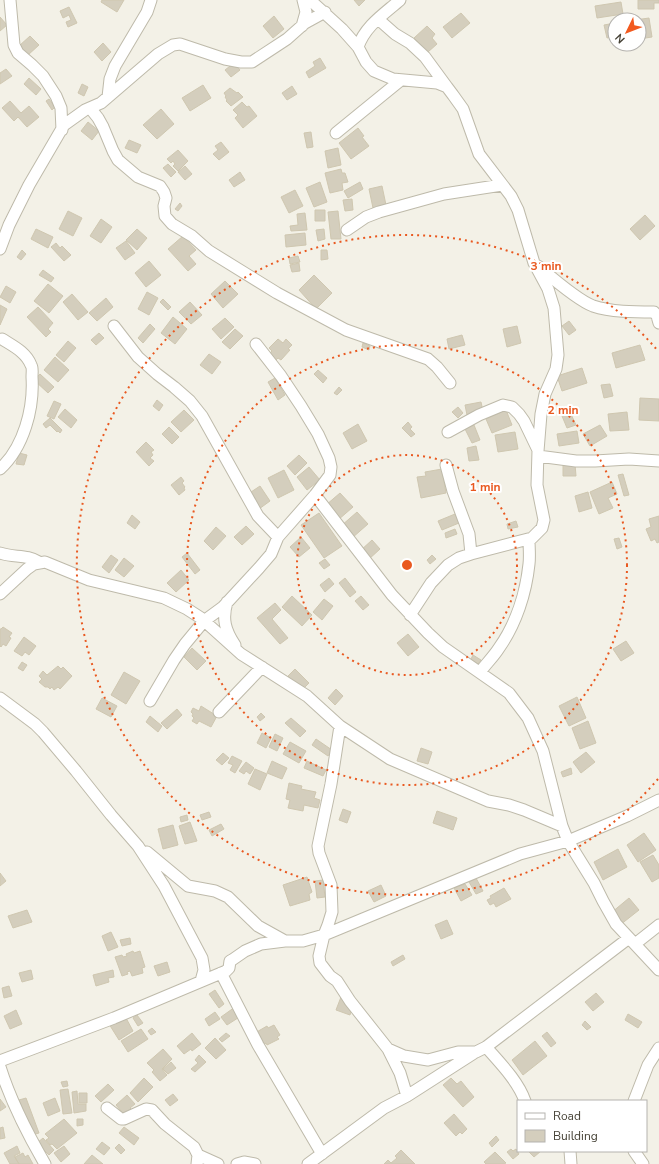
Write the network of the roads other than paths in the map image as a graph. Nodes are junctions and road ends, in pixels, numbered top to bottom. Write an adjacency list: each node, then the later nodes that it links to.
1 (10, 0): 15 (street)
2 (151, 0): 13 (street)
3 (303, 0): 8 (street)
4 (310, 0): 6 (street)
5 (400, 0): 7 (street)
6 (325, 12): 8 (street); 9 (street)
7 (376, 22): 9 (street); 10 (street); 12 (street)
8 (302, 26): 13 (street)
9 (342, 29): 10 (street)
10 (358, 47): 11 (street)
11 (401, 80): 12 (street); 16 (street)
12 (447, 87): 17 (street)
13 (108, 97): 14 (street)
14 (90, 108): 15 (street); 25 (street)
15 (62, 130): 19 (street)
16 (336, 133)
17 (502, 185): 18 (street); 20 (street)
18 (347, 230)
19 (0, 249)
20 (534, 263): 21 (street); 27 (street)
21 (659, 323)
22 (114, 326): 32 (street)
23 (2, 339): 30 (street)
24 (256, 344): 31 (street)
25 (450, 383)
26 (448, 432): 27 (street)
27 (538, 454): 28 (street); 33 (street)
28 (659, 461)
29 (446, 465): 35 (street)
30 (0, 469)
31 (315, 496): 32 (street); 39 (street)
32 (278, 537): 38 (street)
33 (529, 539): 35 (street); 43 (street)
34 (0, 553): 36 (street)
35 (472, 554): 39 (street)
36 (39, 562): 37 (street); 40 (street)
37 (0, 594)
38 (227, 602): 40 (street); 41 (street)
39 (410, 615): 43 (street)
40 (204, 621): 41 (street); 45 (street)
41 (241, 654): 42 (street)
42 (262, 667): 46 (street); 47 (street)
43 (480, 672): 49 (street)
44 (0, 698): 51 (street)
45 (150, 701)
46 (219, 712)
47 (340, 726): 49 (street); 53 (street)
48 (659, 800): 50 (street)
49 (562, 826): 50 (street)
50 (568, 841): 53 (street); 55 (street)
51 (138, 846): 54 (street); 58 (street)
52 (659, 924): 55 (street)
53 (324, 935): 54 (street); 61 (street)
54 (285, 941): 57 (street)
55 (632, 941): 56 (street); 59 (street)
56 (659, 970)
57 (220, 973): 58 (street); 71 (street)
58 (201, 981): 63 (street)
59 (486, 1047): 62 (street); 66 (street)
60 (659, 1048): 67 (street)
61 (388, 1049): 62 (street); 65 (street)
62 (476, 1052): 65 (street)
63 (0, 1061)
64 (0, 1068): 73 (street)
65 (407, 1096): 71 (street)
66 (525, 1100)
67 (634, 1100)
68 (106, 1108): 72 (street)
69 (570, 1152): 78 (street)
70 (635, 1152): 79 (street)
71 (322, 1154): 77 (street)
72 (197, 1160): 74 (street)
73 (45, 1164)
74 (218, 1164)
75 (237, 1164): 76 (street)
76 (255, 1164)
77 (308, 1164)
78 (571, 1164)
79 (643, 1164)

